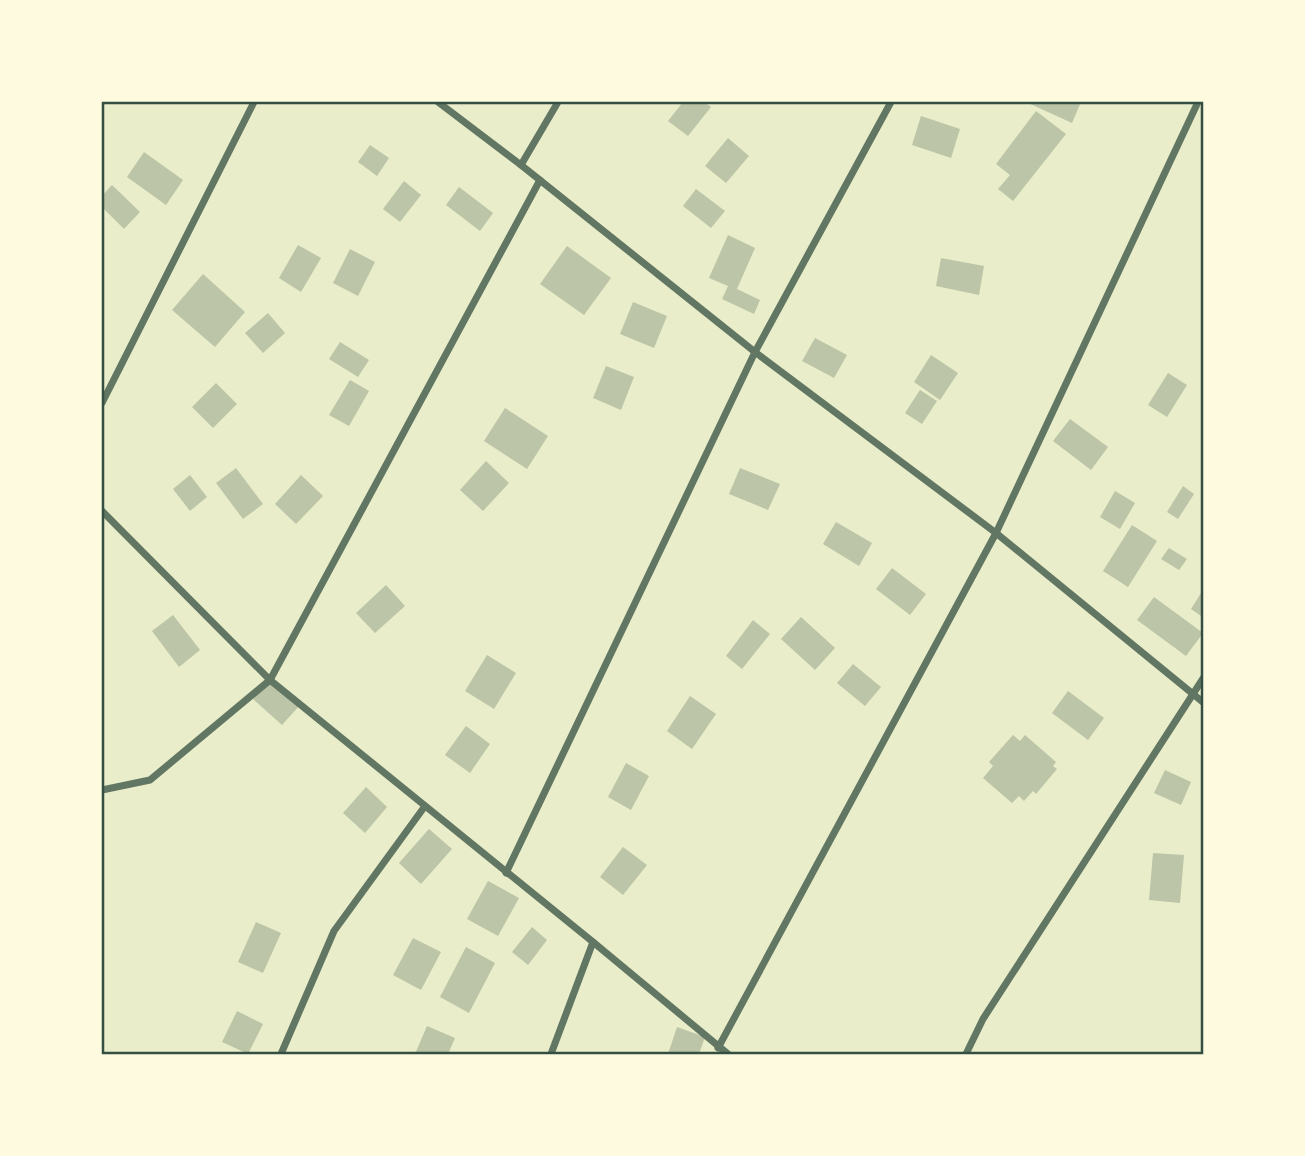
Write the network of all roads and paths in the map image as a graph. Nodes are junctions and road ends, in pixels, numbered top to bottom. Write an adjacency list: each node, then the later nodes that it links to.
1 (254, 102): 9 (street)
2 (438, 102): 6 (street)
3 (558, 102): 6 (street)
4 (891, 102): 8 (street)
5 (1198, 102): 11 (street)
6 (521, 165): 7 (street)
7 (540, 180): 8 (street); 13 (street)
8 (755, 352): 11 (street); 18 (street)
9 (102, 403)
10 (102, 511): 13 (street)
11 (996, 533): 14 (street); 20 (street)
12 (1203, 677): 14 (street)
13 (270, 680): 16 (street); 17 (street)
14 (1193, 694): 15 (street); 24 (street)
15 (1203, 703)
16 (102, 790)
17 (425, 806): 18 (street); 21 (street)
18 (506, 873): 19 (street)
19 (593, 942): 20 (street); 22 (street)
20 (718, 1048): 23 (street)
21 (281, 1055)
22 (551, 1055)
23 (728, 1055)
24 (966, 1055)

